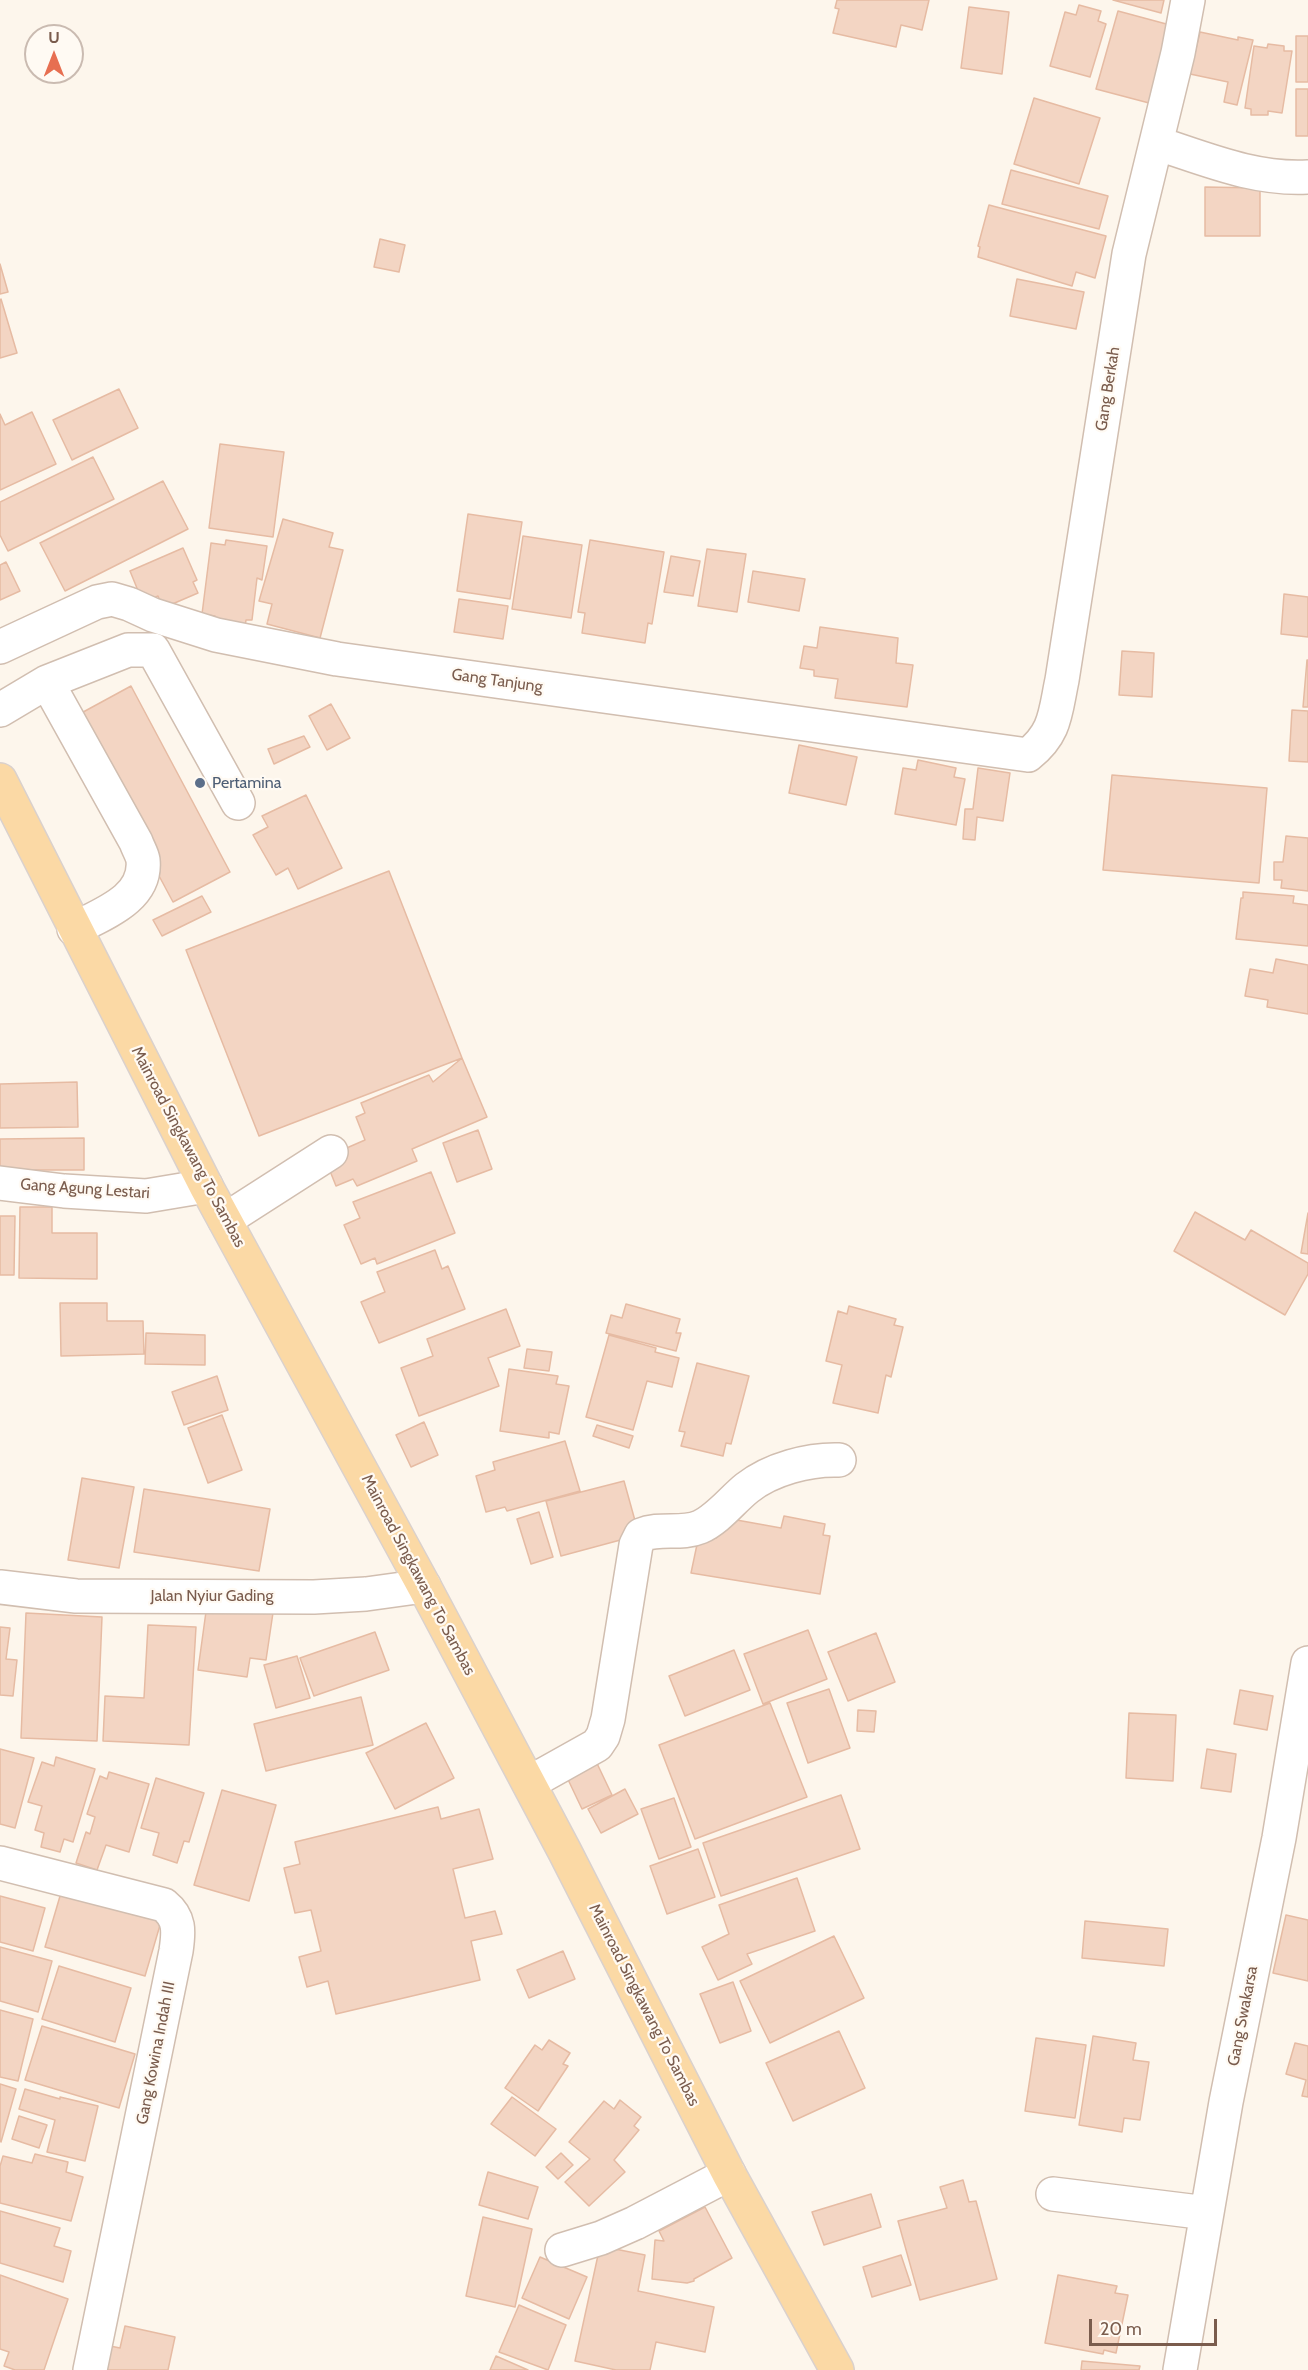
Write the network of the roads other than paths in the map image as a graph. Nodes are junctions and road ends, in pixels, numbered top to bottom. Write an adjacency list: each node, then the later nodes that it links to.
1 (1188, 0): 2 (street, Gang Berkah)
2 (1156, 143): 3 (street); 7 (street, Gang Berkah)
3 (1308, 177)
4 (0, 647): 7 (street, Gang Tanjung)
5 (46, 682): 6 (street); 9 (street); 10 (street)
6 (0, 710)
7 (1010, 753)
8 (0, 780): 10 (main road, Mainroad Singkawang To Sambas)
9 (238, 803)
10 (74, 929): 13 (main road, Mainroad Singkawang To Sambas)
11 (332, 1152): 14 (street)
12 (0, 1183): 13 (street, Gang Agung Lestari)
13 (206, 1186): 14 (main road, Mainroad Singkawang To Sambas)
14 (225, 1220): 16 (main road, Mainroad Singkawang To Sambas)
15 (839, 1460): 19 (street)
16 (424, 1586): 17 (street, Jalan Nyiur Gading); 19 (main road, Mainroad Singkawang To Sambas)
17 (0, 1587)
18 (1308, 1663): 23 (street, Gang Swakarsa)
19 (540, 1777): 21 (main road, Mainroad Singkawang To Sambas)
20 (0, 1863): 25 (street, Gang Kowina Indah III)
21 (729, 2174): 24 (street); 26 (main road, Mainroad Singkawang To Sambas)
22 (1053, 2194): 23 (street)
23 (1207, 2213): 27 (street, Gang Swakarsa)
24 (562, 2250)
25 (90, 2370)
26 (837, 2370)
27 (1180, 2370)

